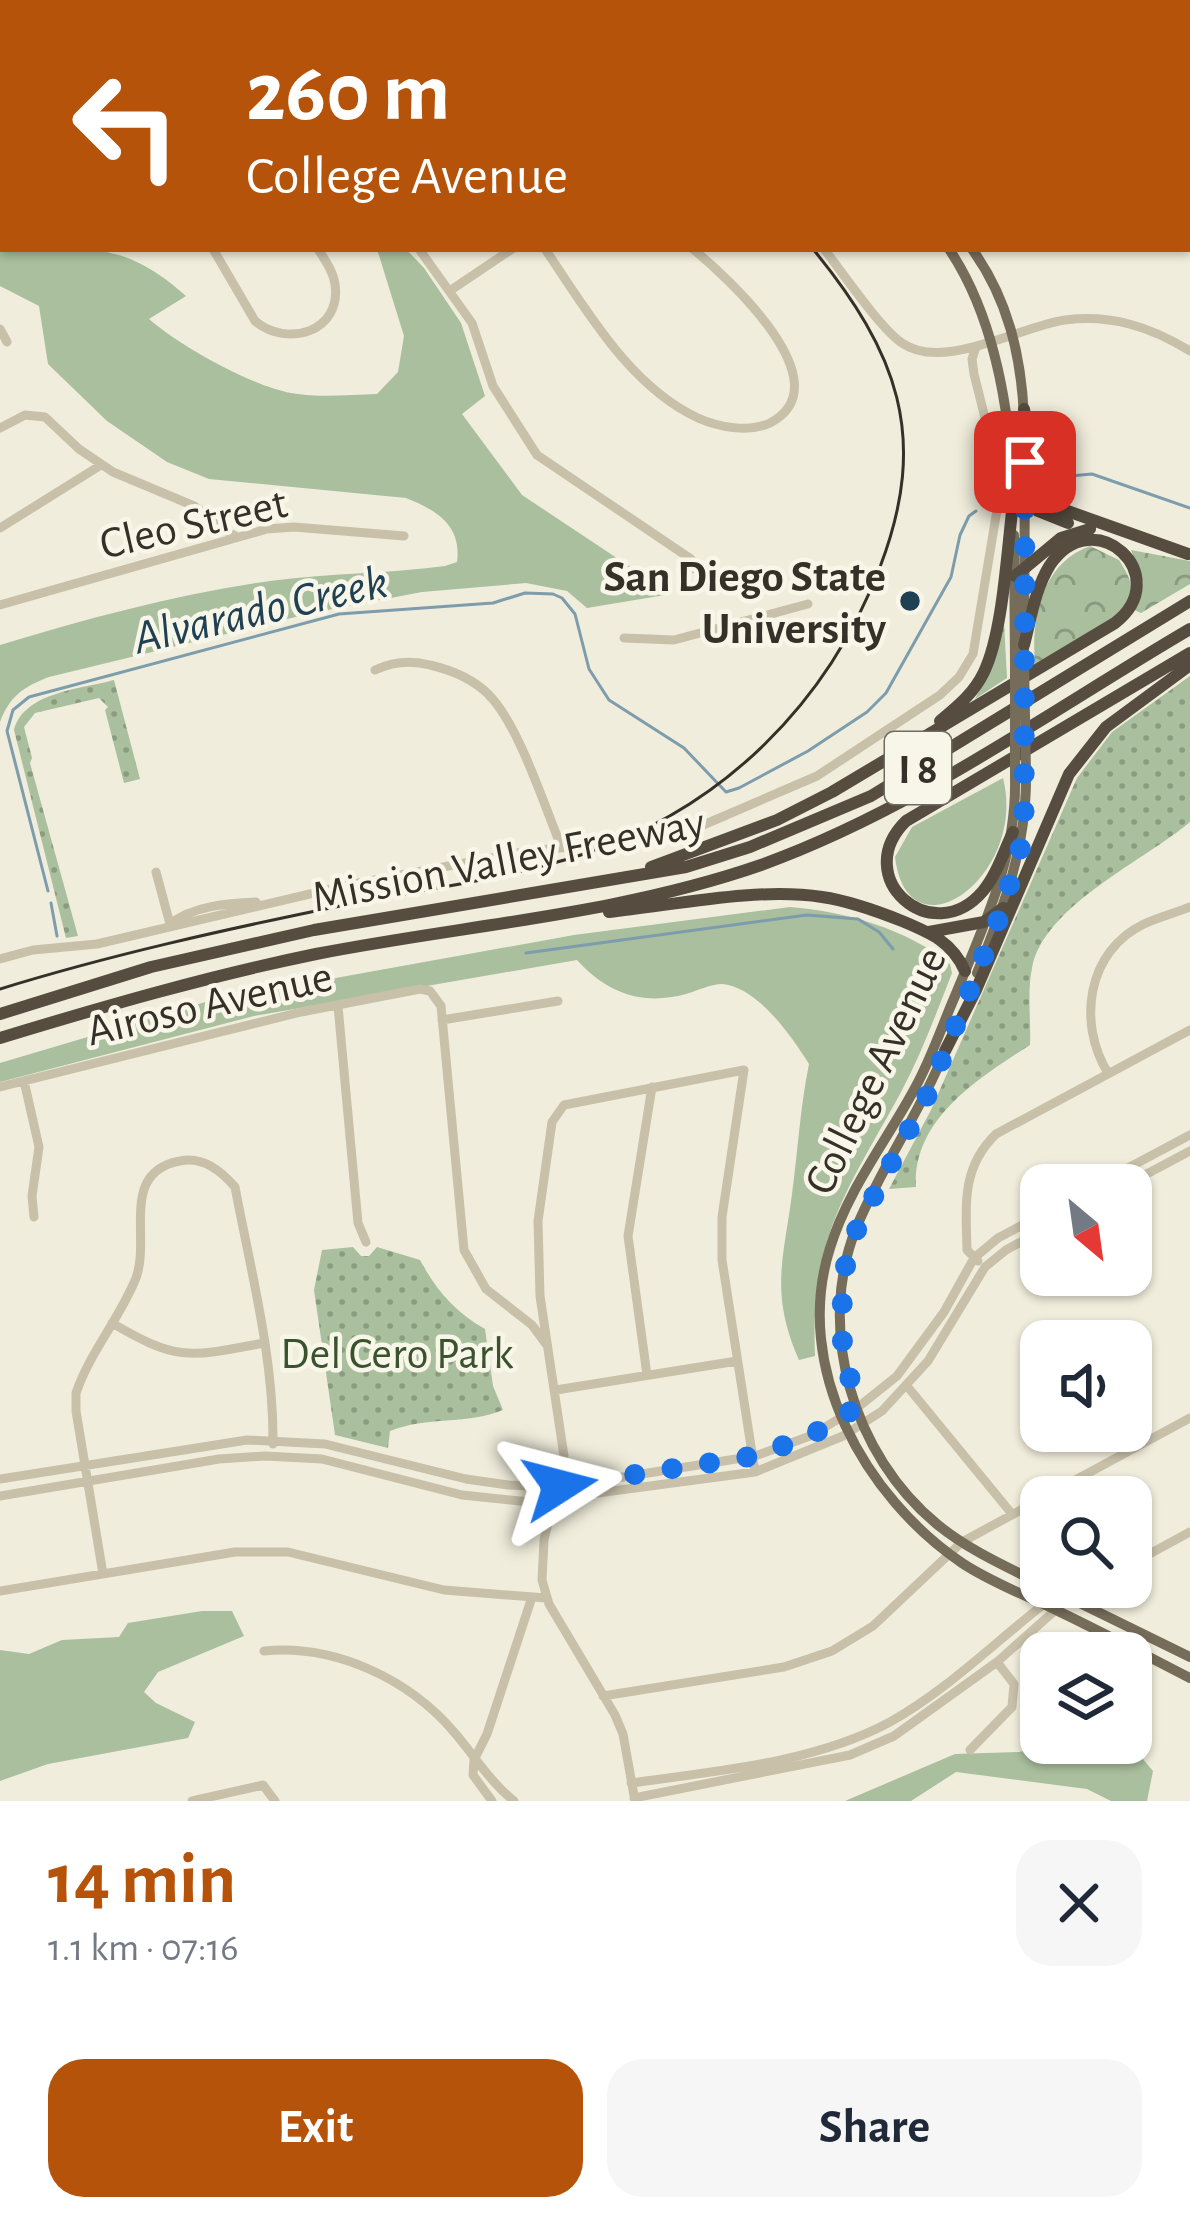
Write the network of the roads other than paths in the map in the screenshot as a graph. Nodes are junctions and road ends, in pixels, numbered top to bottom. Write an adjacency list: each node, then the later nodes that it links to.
1 (215, 252): 2 (street)
2 (319, 252)
3 (421, 252): 10 (street)
4 (508, 252): 10 (street)
5 (547, 252): 6 (street)
6 (697, 252)
7 (826, 252): 15 (street)
8 (951, 252): 13 (main road, College Avenue)
9 (974, 252): 12 (main road, College Avenue)
10 (452, 290): 26 (street)
11 (0, 329): 14 (street)
12 (1014, 334): 13 (street); 16 (street); 17 (main road, College Avenue)
13 (992, 341): 15 (street); 20 (main road, College Avenue)
14 (7, 342)
15 (976, 347): 40 (street)
16 (1190, 350)
17 (1024, 409): 20 (main road, College Avenue); 25 (highway)
18 (0, 428): 19 (street)
19 (101, 465): 21 (street); 23 (street)
20 (1019, 496): 22 (highway); 27 (main road, College Avenue); 37 (highway)
21 (0, 529)
22 (1090, 529): 25 (highway); 27 (highway)
23 (245, 535): 24 (street, Cleo Street); 30 (street, Cleo Street)
24 (404, 536)
25 (1189, 554)
26 (695, 569)
27 (1020, 571): 34 (main road, College Avenue); 34 (main road, College Avenue)
28 (1190, 601): 42 (highway, Mission Valley Freeway / I 8)
29 (808, 604): 32 (street)
30 (0, 605)
31 (1190, 629): 45 (highway, Mission Valley Freeway / I 8)
32 (624, 638)
33 (1190, 653): 39 (highway)
34 (1021, 656): 37 (highway); 38 (main road, College Avenue, bridge)
35 (1190, 665): 57 (highway)
36 (375, 670): 40 (street)
37 (887, 760): 42 (highway)
38 (1020, 776): 39 (main road, College Avenue); 44 (main road, College Avenue)
39 (1013, 832): 46 (main road, College Avenue)
40 (561, 846): 47 (street)
41 (155, 872): 47 (street)
42 (620, 878): 53 (highway, Mission Valley Freeway / I 8)
43 (1190, 907): 58 (street)
44 (1003, 908): 46 (highway); 57 (main road, College Avenue)
45 (526, 920): 48 (highway); 56 (highway, Mission Valley Freeway / I 8)
46 (984, 922): 48 (highway); 50 (main road, College Avenue)
47 (170, 924): 49 (street)
48 (928, 932): 50 (highway)
49 (0, 959)
50 (965, 971): 80 (main road, College Avenue)
51 (558, 1001): 54 (street)
52 (338, 1006): 54 (street, Airoso Avenue); 59 (street, Airoso Avenue); 68 (street)
53 (0, 1014)
54 (442, 1020): 74 (street)
55 (1190, 1030): 58 (street)
56 (0, 1038)
57 (945, 1052): 79 (main road, College Avenue)
58 (1108, 1072): 70 (street)
59 (24, 1081): 60 (street, Airoso Avenue); 66 (street)
60 (0, 1087)
61 (652, 1088): 74 (street); 75 (street); 76 (street)
62 (1190, 1135): 64 (street)
63 (1190, 1151): 65 (street)
64 (1135, 1164)
65 (1152, 1171)
66 (34, 1217)
67 (1020, 1226): 70 (street)
68 (366, 1242)
69 (1020, 1242): 71 (street)
70 (974, 1258): 71 (street); 79 (street)
71 (986, 1267): 77 (street)
72 (112, 1324): 73 (street); 73 (street); 87 (street)
73 (265, 1343): 84 (street)
74 (550, 1352): 78 (street)
75 (737, 1361): 76 (street); 86 (street)
76 (647, 1376): 78 (street)
77 (908, 1386): 82 (street); 96 (street)
78 (556, 1390): 92 (street)
79 (856, 1408): 80 (street); 82 (main road, College Avenue)
80 (841, 1418): 83 (main road, College Avenue); 86 (street)
81 (1190, 1418): 89 (street)
82 (864, 1424): 83 (street); 98 (main road, College Avenue)
83 (849, 1433): 88 (street); 99 (main road, College Avenue)
84 (273, 1440): 85 (street); 87 (street); 92 (street)
85 (273, 1455): 91 (street); 94 (street)
86 (754, 1456): 88 (street); 92 (street)
87 (84, 1465): 90 (street); 91 (street)
88 (754, 1472): 94 (street)
89 (1083, 1476)
90 (0, 1479)
91 (87, 1482): 93 (street); 102 (street)
92 (560, 1486): 94 (street)
93 (0, 1496)
94 (555, 1502): 106 (street)
95 (1020, 1510): 96 (street)
96 (1012, 1514): 98 (street)
97 (1190, 1532): 100 (street)
98 (962, 1542): 99 (street); 101 (main road, College Avenue)
99 (948, 1552): 104 (main road, College Avenue); 116 (street)
100 (1152, 1553)
101 (1020, 1573)
102 (103, 1574): 103 (street); 105 (street)
103 (0, 1591)
104 (1020, 1593)
105 (532, 1597): 106 (street); 118 (street)
106 (546, 1598): 116 (street)
107 (1038, 1608): 119 (street)
108 (1052, 1608): 111 (main road, College Avenue)
109 (1062, 1608): 111 (street)
110 (1090, 1608): 113 (main road, College Avenue)
111 (1059, 1611): 114 (street); 115 (main road, College Avenue)
112 (264, 1652): 118 (street)
113 (1190, 1657)
114 (997, 1662): 117 (street); 120 (street)
115 (1190, 1678)
116 (603, 1696): 119 (street)
117 (970, 1750)
118 (474, 1760): 123 (street); 124 (street)
119 (631, 1783): 120 (street)
120 (634, 1800)
121 (192, 1801): 122 (street)
122 (275, 1801)
123 (492, 1801)
124 (514, 1801)

